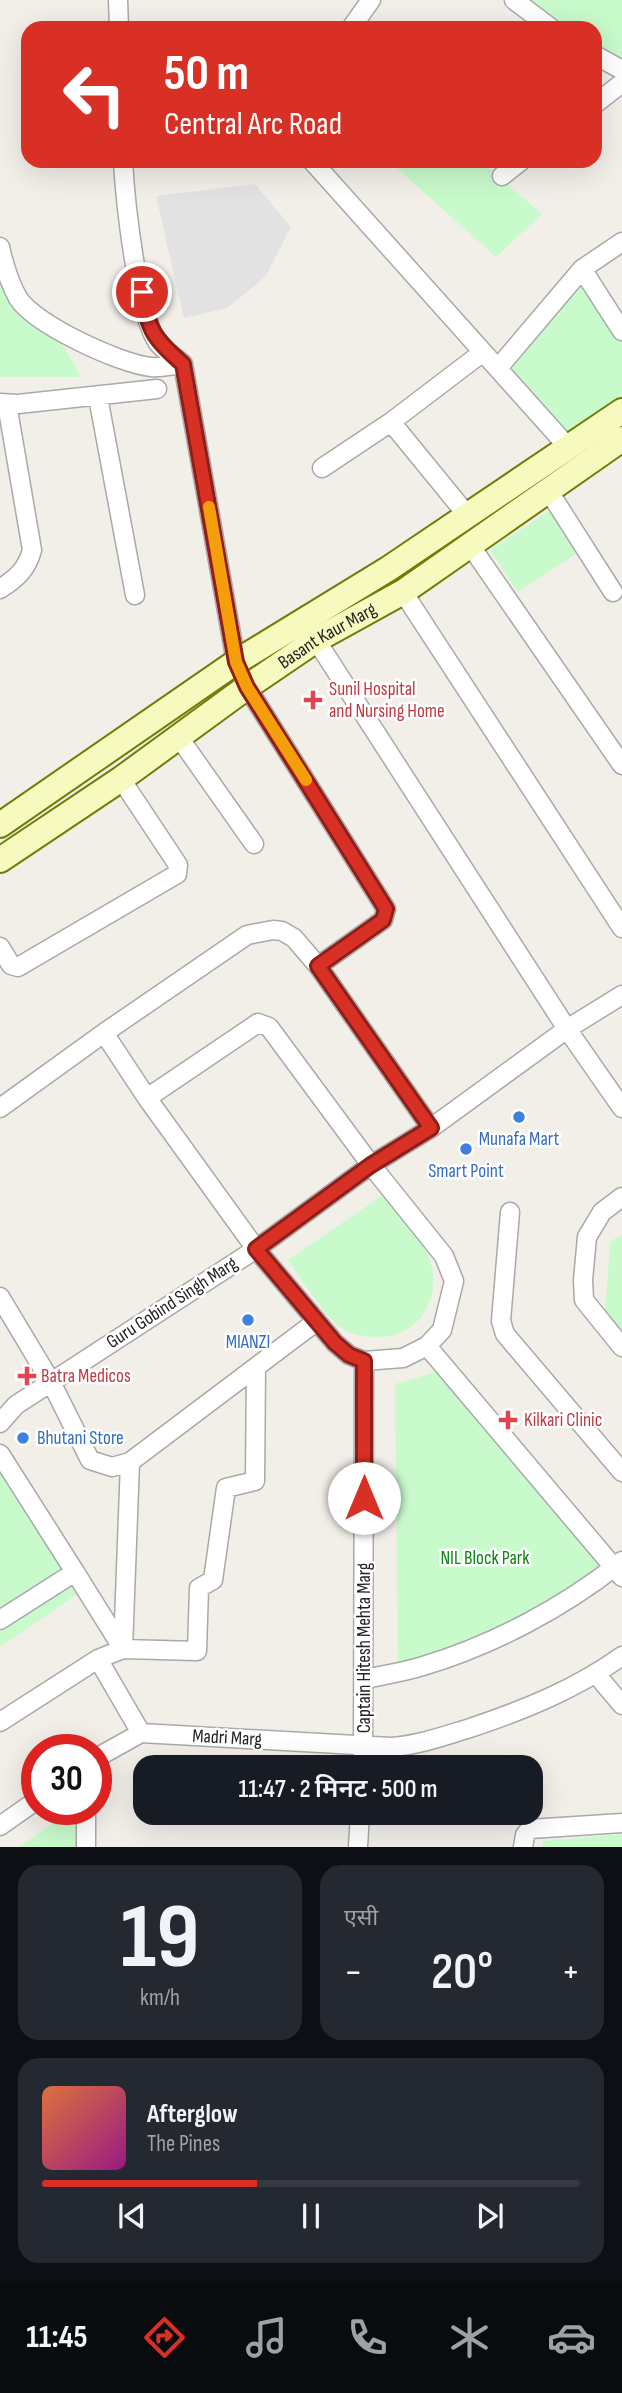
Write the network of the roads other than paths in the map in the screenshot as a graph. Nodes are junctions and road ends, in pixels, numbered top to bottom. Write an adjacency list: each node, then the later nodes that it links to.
1 (118, 0): 4 (street)
2 (371, 0): 5 (street)
3 (514, 0): 6 (street)
4 (119, 21)
5 (356, 21)
6 (542, 21)
7 (602, 59): 8 (street)
8 (622, 70)
9 (622, 83): 10 (street)
10 (602, 99)
11 (124, 168): 20 (street)
12 (318, 168): 19 (street)
13 (512, 168): 14 (street)
14 (502, 176)
15 (622, 242): 17 (street)
16 (0, 247): 20 (street)
17 (582, 269): 18 (street); 21 (street)
18 (622, 331)
19 (483, 352): 21 (street); 26 (street)
20 (183, 364): 38 (street)
21 (498, 368): 28 (street)
22 (157, 389): 23 (street)
23 (98, 397): 24 (street); 36 (street)
24 (4, 403): 33 (street)
25 (622, 411): 28 (main road, Basant Kaur Marg)
26 (391, 422): 29 (street); 31 (street)
27 (620, 443): 30 (main road, Basant Kaur Marg)
28 (568, 447): 31 (main road, Basant Kaur Marg)
29 (322, 468)
30 (548, 490): 32 (main road, Basant Kaur Marg); 35 (street)
31 (467, 515): 38 (main road, Basant Kaur Marg)
32 (470, 545): 34 (main road, Basant Kaur Marg); 41 (street)
33 (0, 589)
34 (403, 592): 37 (main road, Basant Kaur Marg); 46 (street)
35 (612, 592)
36 (135, 596)
37 (316, 640): 39 (main road, Basant Kaur Marg); 50 (street)
38 (236, 662): 39 (street); 43 (main road, Basant Kaur Marg)
39 (247, 687): 40 (main road, Basant Kaur Marg); 48 (street)
40 (178, 736): 42 (main road, Basant Kaur Marg); 44 (street)
41 (622, 765)
42 (121, 779): 45 (main road, Basant Kaur Marg); 47 (street)
43 (0, 825)
44 (254, 844)
45 (0, 860)
46 (622, 928)
47 (0, 947)
48 (318, 966): 51 (street); 55 (street)
49 (622, 995): 50 (street, Guru Gobind Singh Marg)
50 (567, 1029): 54 (street); 55 (street, Guru Gobind Singh Marg)
51 (104, 1033): 52 (street); 53 (street)
52 (147, 1098): 56 (street); 59 (street)
53 (0, 1108)
54 (622, 1108)
55 (431, 1128): 56 (street, Guru Gobind Singh Marg)
56 (371, 1165): 59 (street, Guru Gobind Singh Marg); 62 (street)
57 (622, 1197): 63 (street)
58 (510, 1212): 70 (street)
59 (256, 1249): 61 (street); 66 (street, Guru Gobind Singh Marg)
60 (0, 1297): 66 (street)
61 (317, 1321): 64 (street); 65 (street)
62 (427, 1346): 64 (street); 71 (street)
63 (622, 1347)
64 (364, 1361): 78 (street, Captain Hitesh Mehta Marg)
65 (256, 1367): 69 (street); 74 (street)
66 (51, 1382): 67 (street, Guru Gobind Singh Marg); 69 (street)
67 (0, 1423)
68 (0, 1454): 72 (street)
69 (130, 1462): 74 (street)
70 (622, 1472)
71 (619, 1568): 78 (street)
72 (75, 1573): 73 (street); 74 (street)
73 (0, 1620)
74 (123, 1649): 76 (street)
75 (622, 1656): 77 (street, Madri Marg)
76 (98, 1659): 80 (street); 81 (street)
77 (596, 1674): 79 (street); 82 (street, Madri Marg)
78 (365, 1679): 82 (street, Captain Hitesh Mehta Marg)
79 (622, 1705)
80 (0, 1722)
81 (141, 1733): 82 (street, Madri Marg); 83 (street)
82 (365, 1745): 84 (street, Captain Hitesh Mehta Marg)
83 (112, 1749)
84 (364, 1755)
85 (21, 1811): 89 (street)
86 (622, 1823): 92 (street)
87 (86, 1825): 90 (street)
88 (359, 1825): 91 (street)
89 (0, 1826)
90 (86, 1847)
91 (358, 1847)
92 (523, 1847)

